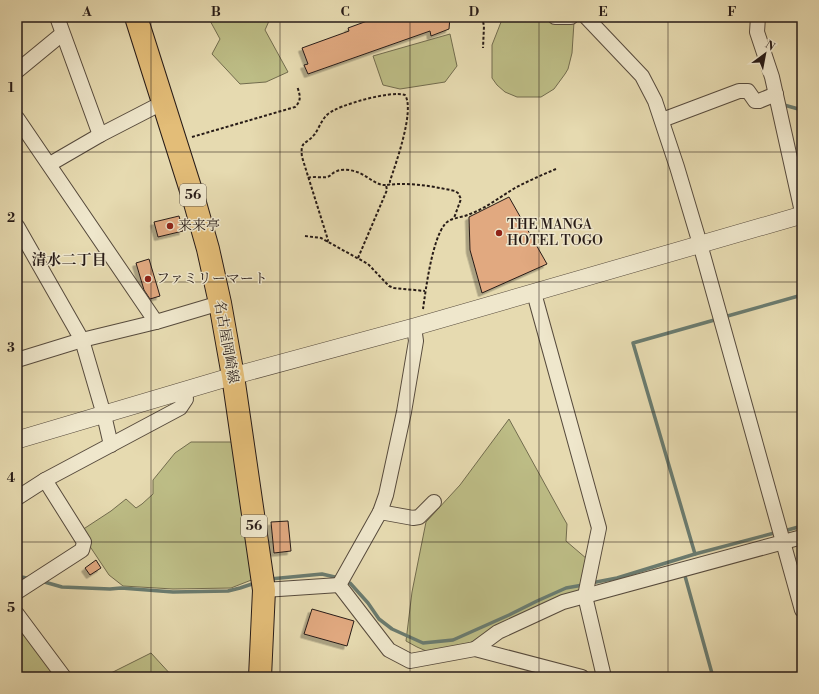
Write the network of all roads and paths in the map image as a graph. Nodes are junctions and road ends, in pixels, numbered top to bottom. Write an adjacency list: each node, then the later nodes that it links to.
1 (57, 17): 8 (street)
2 (136, 17): 13 (main road, 名古屋岡崎線 / 56)
3 (482, 17): 9 (path)
4 (555, 17): 5 (street)
5 (571, 17)
6 (586, 17): 15 (street)
7 (758, 17): 12 (street)
8 (62, 34): 10 (street); 16 (street)
9 (483, 48)
10 (17, 71)
11 (297, 86): 17 (path)
12 (776, 94): 15 (street); 23 (street)
13 (164, 102): 16 (street); 17 (main road, 名古屋岡崎線 / 56)
14 (17, 118): 18 (street)
15 (662, 120): 28 (street)
16 (100, 135): 18 (street)
17 (176, 141): 32 (main road, 名古屋岡崎線 / 56)
18 (50, 164): 33 (street)
19 (556, 169): 24 (path)
20 (308, 178): 21 (path); 22 (path); 27 (path)
21 (386, 185): 22 (path); 29 (path)
22 (390, 185): 24 (path)
23 (802, 214): 28 (street)
24 (454, 219): 30 (path)
25 (17, 226): 35 (street)
26 (305, 236): 27 (path)
27 (327, 242): 29 (path)
28 (700, 244): 31 (street); 47 (street)
29 (358, 258): 30 (path)
30 (425, 292): 34 (path)
31 (534, 292): 34 (street); 51 (street)
32 (220, 303): 33 (street); 37 (main road, 名古屋岡崎線 / 56)
33 (156, 322): 35 (street)
34 (419, 326): 37 (street); 45 (street)
35 (82, 340): 36 (street); 39 (street)
36 (17, 359)
37 (233, 376): 38 (street); 49 (main road, 名古屋岡崎線 / 56)
38 (185, 391): 39 (street); 41 (street)
39 (104, 415): 40 (street); 41 (street)
40 (17, 440)
41 (111, 445): 42 (street)
42 (45, 480): 43 (street); 50 (street)
43 (17, 498)
44 (434, 502): 45 (street)
45 (380, 512): 48 (street)
46 (802, 537): 47 (street)
47 (784, 542): 51 (street); 52 (street)
48 (339, 585): 49 (street); 54 (street)
49 (264, 590): 56 (main road, 名古屋岡崎線 / 56)
50 (17, 592)
51 (585, 596): 54 (street); 58 (street)
52 (802, 610)
53 (17, 614): 55 (street)
54 (475, 649): 57 (street)
55 (64, 677)
56 (260, 677)
57 (582, 677)
58 (604, 677)

